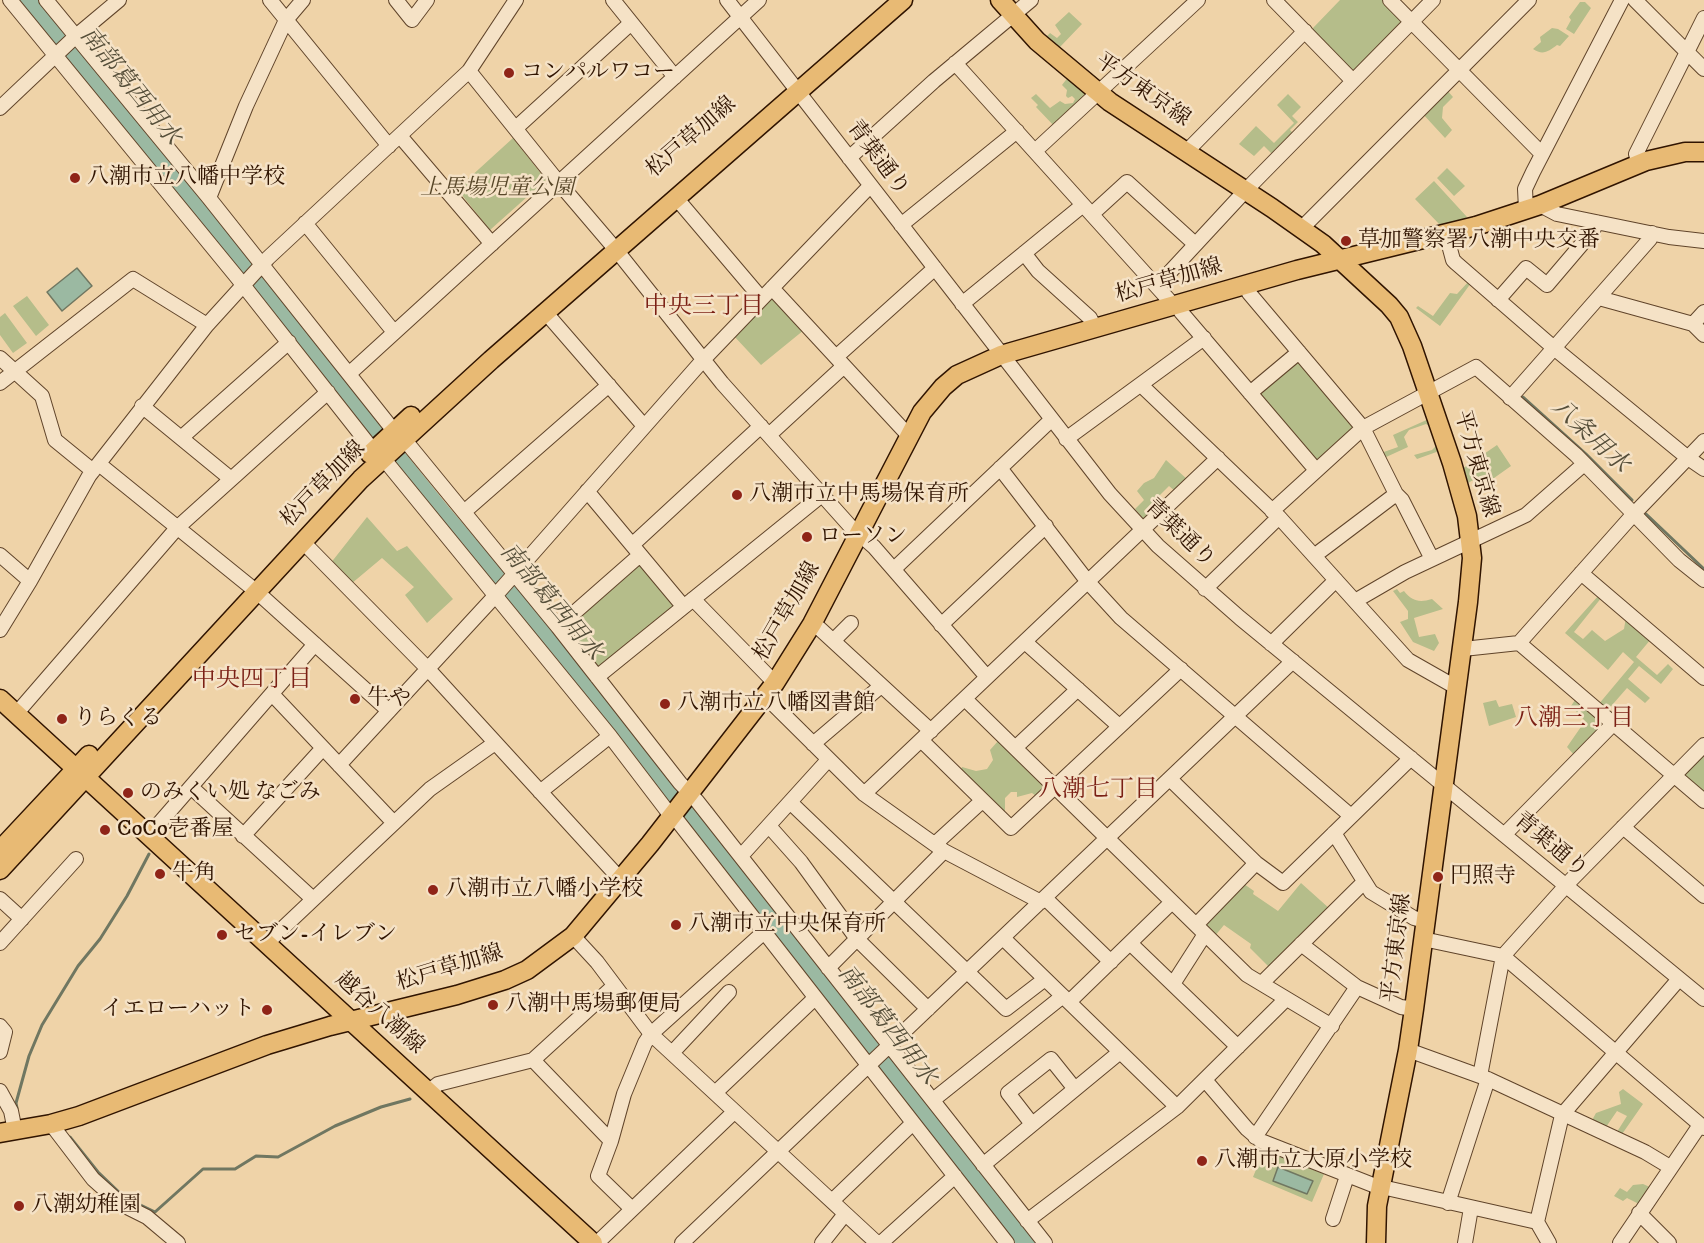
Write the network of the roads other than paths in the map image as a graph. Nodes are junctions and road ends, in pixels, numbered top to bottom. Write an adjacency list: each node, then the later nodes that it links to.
1 (10, 0): 23 (street); 32 (street)
2 (46, 0): 30 (street)
3 (118, 0): 30 (street)
4 (270, 0): 26 (street)
5 (303, 0): 26 (street)
6 (396, 0): 7 (street)
7 (427, 0)
8 (516, 0): 36 (street)
9 (613, 0): 28 (street)
10 (727, 0): 24 (street, 青葉通り)
11 (759, 0): 24 (street)
12 (885, 0): 39 (main road, 松戸草加線)
13 (903, 0): 39 (main road, 松戸草加線)
14 (1031, 0): 22 (street)
15 (1198, 0): 40 (street)
16 (1274, 0): 29 (street)
17 (1390, 0): 27 (street)
18 (1434, 0): 27 (street)
19 (1529, 0): 35 (street)
20 (1622, 0): 49 (street)
21 (1635, 0): 31 (street)
22 (1006, 7): 33 (street); 40 (main road, 平方東京線)
23 (0, 8)
24 (741, 17): 37 (street); 39 (street, 青葉通り)
25 (1704, 18): 31 (street)
26 (286, 20): 45 (street); 55 (street)
27 (1412, 22): 35 (street); 38 (street)
28 (631, 23): 37 (street); 42 (street)
29 (1305, 32): 38 (street); 47 (street)
30 (74, 38): 32 (street); 55 (street)
31 (1687, 52): 34 (street); 51 (street)
32 (57, 54): 41 (street); 73 (street)
33 (956, 63): 43 (street); 50 (street)
34 (1704, 69)
35 (1459, 70): 49 (street); 62 (street)
36 (469, 71): 42 (street); 44 (street)
37 (675, 77): 52 (street)
38 (1353, 81): 54 (street)
39 (795, 87): 50 (street, 青葉通り); 56 (main road, 松戸草加線); 68 (main road, 松戸草加線)
40 (1098, 92): 46 (street); 47 (main road, 平方東京線)
41 (0, 108)
42 (516, 128): 52 (street)
43 (1017, 131): 46 (street); 61 (street)
44 (400, 136): 45 (street); 66 (street)
45 (388, 146): 60 (street)
46 (1035, 151): 58 (street)
47 (1187, 151): 54 (main road, 平方東京線)
48 (1704, 152): 51 (main road, 松戸草加線)
49 (1542, 153): 57 (street)
50 (849, 158): 53 (street, 青葉通り)
51 (1639, 164): 57 (main road, 松戸草加線)
52 (559, 183): 66 (street); 68 (street)
53 (870, 186): 61 (street, 青葉通り); 76 (street)
54 (1246, 190): 62 (main road, 平方東京線); 67 (street)
55 (209, 198): 71 (street)
56 (677, 199): 68 (main road, 松戸草加線); 77 (street)
57 (1533, 207): 59 (street); 64 (main road, 松戸草加線)
58 (1087, 209): 67 (street); 69 (street); 75 (street)
59 (1596, 222): 63 (street); 79 (street)
60 (305, 223): 71 (street); 87 (street)
61 (901, 225): 72 (street, 青葉通り)
62 (1301, 229): 70 (main road, 平方東京線)
63 (1652, 233): 65 (street); 78 (street)
64 (1446, 234): 70 (main road, 松戸草加線); 79 (street)
65 (1704, 241)
66 (492, 244): 87 (street)
67 (1195, 244): 75 (street)
68 (613, 247): 83 (main road, 松戸草加線); 95 (street); 111 (main road, 松戸草加線)
69 (1024, 253): 80 (street); 86 (street)
70 (1339, 259): 74 (main road, 松戸草加線); 103 (main road, 平方東京線)
71 (261, 265): 73 (street); 98 (street)
72 (935, 268): 80 (street, 青葉通り); 96 (street)
73 (244, 283): 85 (street); 90 (street)
74 (1246, 285): 81 (main road, 松戸草加線); 92 (street)
75 (1156, 286): 81 (street)
76 (772, 288): 77 (street); 96 (street)
77 (761, 298): 95 (street)
78 (1599, 298): 84 (street); 91 (street)
79 (1498, 300): 91 (street)
80 (962, 304): 93 (street, 青葉通り)
81 (1174, 305): 86 (main road, 松戸草加線); 89 (street)
82 (1704, 312): 84 (street)
83 (546, 313): 100 (street); 111 (main road, 松戸草加線)
84 (1693, 324): 88 (street)
85 (207, 325): 97 (street); 106 (street)
86 (1095, 328): 93 (main road, 松戸草加線)
87 (394, 332): 98 (street)
88 (1704, 335)
89 (1204, 338): 101 (street); 104 (street)
90 (289, 342): 102 (street); 113 (street)
91 (1554, 348): 105 (street); 118 (street)
92 (1299, 352): 104 (street); 109 (street)
93 (1001, 355): 107 (street, 青葉通り); 112 (main road, 松戸草加線)
94 (0, 358): 97 (street)
95 (703, 360): 108 (street); 110 (street)
96 (840, 362): 110 (street); 112 (street)
97 (14, 372): 99 (street); 120 (street)
98 (350, 373): 111 (street)
99 (0, 382)
100 (609, 385): 108 (street); 128 (street)
101 (1141, 385): 114 (street); 117 (street)
102 (328, 392): 116 (street); 124 (street)
103 (1428, 392): 105 (street); 109 (street); 136 (main road, 平方東京線)
104 (1250, 393): 122 (street)
105 (1510, 398): 119 (street)
106 (142, 406): 113 (street); 120 (street)
107 (1052, 420): 114 (street, 青葉通り); 121 (street)
108 (644, 426): 125 (street)
109 (1363, 428): 122 (street); 127 (street)
110 (765, 430): 126 (street); 137 (street)
111 (399, 435): 116 (main road, 松戸草加線); 128 (street)
112 (909, 436): 134 (main road, 松戸草加線)
113 (181, 438): 124 (street)
114 (1066, 439): 133 (street, 青葉通り)
115 (1704, 441): 118 (street)
116 (378, 454): 135 (main road, 松戸草加線); 148 (main road, 松戸草加線); 150 (street)
117 (1218, 458): 129 (street); 133 (street)
118 (1688, 458): 123 (street); 130 (street)
119 (1584, 464): 130 (street); 136 (street)
120 (96, 468): 132 (street); 146 (street)
121 (1000, 468): 131 (street); 141 (street)
122 (1316, 470): 129 (street)
123 (1704, 470)
124 (231, 479): 132 (street)
125 (587, 491): 137 (street); 143 (street)
126 (823, 494): 134 (street); 152 (street)
127 (1396, 494): 139 (street); 140 (street)
128 (464, 512): 143 (street)
129 (1276, 514): 139 (street); 149 (street)
130 (1635, 514): 142 (street); 145 (street)
131 (1046, 526): 147 (street); 155 (street)
132 (177, 528): 148 (street); 178 (street)
133 (1142, 531): 147 (street); 149 (street, 青葉通り)
134 (859, 533): 141 (street); 154 (main road, 松戸草加線)
135 (303, 542): 148 (main road, 松戸草加線); 165 (street)
136 (1471, 542): 140 (street); 163 (main road, 平方東京線)
137 (636, 550): 152 (street); 156 (street)
138 (0, 555): 146 (street)
139 (1314, 556): 144 (street)
140 (1432, 559): 151 (street)
141 (894, 569): 155 (street)
142 (1581, 573): 160 (street); 169 (street)
143 (514, 574): 150 (street); 156 (street)
144 (1336, 580): 151 (street); 162 (street)
145 (1704, 580)
146 (30, 581): 157 (street)
147 (1088, 582): 159 (street); 166 (street)
148 (252, 588): 161 (street); 192 (main road, 松戸草加線)
149 (1205, 589): 162 (street, 青葉通り)
150 (495, 596): 165 (street); 183 (street)
151 (1355, 601): 171 (street)
152 (688, 602): 167 (street); 172 (street)
153 (851, 623): 158 (street)
154 (812, 624): 158 (street); 172 (main road, 松戸草加線)
155 (941, 625): 168 (street)
156 (558, 627): 167 (street)
157 (0, 630)
158 (833, 641): 170 (street)
159 (1025, 642): 168 (street); 173 (street)
160 (1519, 643): 163 (street); 180 (street)
161 (315, 644): 174 (street); 177 (street)
162 (1271, 644): 164 (street, 青葉通り)
163 (1463, 649): 171 (main road, 平方東京線)
164 (1293, 662): 179 (street); 189 (street, 青葉通り)
165 (428, 669): 177 (street); 184 (street)
166 (1181, 669): 179 (street); 181 (street)
167 (597, 677): 199 (street)
168 (987, 678): 176 (street)
169 (1704, 678)
170 (881, 686): 182 (street); 185 (street)
171 (1458, 686): 195 (main road, 平方東京線)
172 (770, 689): 185 (street); 199 (main road, 松戸草加線)
173 (1078, 689): 181 (street); 188 (street)
174 (272, 694): 187 (street); 197 (street)
175 (0, 699): 178 (main road, 越谷八潮線)
176 (965, 699): 182 (street); 188 (street)
177 (389, 711): 191 (street)
178 (16, 714): 192 (main road, 越谷八潮線)
179 (1235, 716): 194 (street); 205 (street)
180 (1613, 724): 193 (street); 211 (street)
181 (1119, 726): 196 (street)
182 (926, 735): 200 (street); 201 (street)
183 (610, 736): 198 (street); 204 (street)
184 (495, 743): 198 (street); 206 (street)
185 (813, 744): 190 (street)
186 (1704, 745): 193 (street)
187 (323, 748): 191 (street); 212 (street)
188 (1015, 748): 196 (street)
189 (1411, 758): 195 (street, 青葉通り); 205 (street)
190 (828, 760): 200 (street); 203 (street)
191 (339, 765): 206 (street)
192 (82, 772): 210 (main road, 越谷八潮線); 215 (main road, 松戸草加線); 219 (main road, 松戸草加線)
193 (1674, 775): 202 (street); 208 (street)
194 (1170, 779): 213 (street); 218 (street)
195 (1444, 785): 211 (street, 青葉通り); 231 (main road, 平方東京線)
196 (1055, 786): 201 (street); 213 (street)
197 (191, 787): 210 (street); 212 (street)
198 (540, 792): 220 (street)
199 (688, 794): 204 (main road, 松戸草加線); 216 (street)
200 (864, 794): 214 (street)
201 (982, 801): 214 (street)
202 (1704, 801)
203 (790, 802): 207 (street); 227 (street)
204 (673, 814): 220 (main road, 松戸草加線); 232 (street)
205 (1350, 816): 209 (street)
206 (394, 823): 225 (street)
207 (770, 826): 216 (street); 235 (street)
208 (1623, 827): 222 (street); 223 (street)
209 (1334, 833): 218 (street); 221 (street)
210 (149, 835): 238 (main road, 越谷八潮線)
211 (1504, 835): 222 (street, 青葉通り)
212 (243, 836): 225 (street)
213 (1107, 839): 226 (street); 228 (street)
214 (940, 848): 226 (street); 227 (street)
215 (0, 850)
216 (741, 856): 242 (street)
217 (76, 860): 229 (street)
218 (1256, 863): 230 (street)
219 (0, 870)
220 (621, 880): 233 (main road, 松戸草加線)
221 (1364, 882): 231 (street); 239 (street)
222 (1565, 886): 240 (street); 244 (street, 青葉通り)
223 (1704, 896)
224 (0, 899): 229 (street)
225 (313, 899): 238 (street)
226 (1043, 900): 234 (street); 241 (street)
227 (894, 901): 235 (street); 243 (street)
228 (1172, 902): 230 (street); 237 (street)
229 (22, 919): 236 (street)
230 (1201, 930): 246 (street); 247 (street)
231 (1424, 930): 240 (street); 256 (main road, 平方東京線)
232 (764, 932): 251 (street); 260 (street)
233 (573, 936): 248 (street); 257 (main road, 松戸草加線)
234 (1003, 938): 243 (street); 245 (street)
235 (857, 939): 242 (street); 255 (street)
236 (0, 943)
237 (1130, 943): 241 (street); 247 (street)
238 (266, 944): 257 (main road, 越谷八潮線)
239 (1301, 944): 246 (street); 249 (street)
240 (1503, 956): 264 (street); 270 (street)
241 (1111, 962): 252 (street)
242 (828, 968): 261 (street)
243 (968, 972): 245 (street); 255 (street)
244 (1679, 979): 254 (street, 青葉通り); 264 (street)
245 (1045, 980): 252 (street)
246 (1262, 983): 253 (street)
247 (1173, 984): 262 (street)
248 (614, 986): 260 (street); 268 (street)
249 (1357, 987): 256 (street); 259 (street)
250 (729, 992): 267 (street)
251 (815, 998): 269 (street); 275 (street)
252 (1066, 999): 266 (street); 276 (street)
253 (1286, 999): 259 (street); 262 (street)
254 (1704, 999)
255 (928, 1009): 261 (street)
256 (1414, 1009): 263 (main road, 平方東京線)
257 (350, 1021): 274 (main road, 越谷八潮線); 281 (main road, 松戸草加線)
258 (0, 1026): 265 (street)
259 (1332, 1026): 285 (street)
260 (651, 1034): 267 (street); 286 (street)
261 (889, 1046): 269 (street); 276 (street)
262 (1238, 1047): 271 (street)
263 (1408, 1050): 270 (street); 292 (main road, 平方東京線)
264 (1617, 1051): 279 (street); 283 (street)
265 (0, 1052)
266 (1120, 1052): 272 (street); 277 (street)
267 (672, 1053): 275 (street)
268 (533, 1060): 274 (street); 286 (street)
269 (868, 1066): 280 (street); 287 (street)
270 (1484, 1078): 279 (street); 294 (street)
271 (1205, 1080): 277 (street); 285 (street)
272 (1075, 1089): 282 (street); 282 (street)
273 (0, 1091): 284 (street)
274 (428, 1092): 302 (main road, 越谷八潮線)
275 (715, 1093): 278 (street)
276 (933, 1100): 288 (street)
277 (1177, 1107): 300 (street)
278 (734, 1112): 287 (street); 296 (street)
279 (1562, 1115): 289 (street); 301 (street)
280 (913, 1123): 290 (street); 293 (street)
281 (51, 1124): 284 (main road, 松戸草加線); 304 (street)
282 (1032, 1124): 288 (street)
283 (1702, 1126): 289 (street)
284 (8, 1132)
285 (1255, 1137): 291 (street)
286 (611, 1141): 296 (street)
287 (778, 1152): 293 (street); 305 (street)
288 (983, 1165): 300 (street)
289 (1670, 1167): 297 (street)
290 (955, 1176): 303 (street); 307 (street)
291 (1347, 1176): 292 (street); 299 (street)
292 (1381, 1187): 294 (street); 309 (main road, 平方東京線)
293 (831, 1201): 298 (street)
294 (1448, 1203): 295 (street)
295 (1471, 1208): 301 (street); 310 (street)
296 (632, 1209): 302 (street)
297 (1639, 1213): 312 (street); 313 (street)
298 (845, 1214): 306 (street); 307 (street)
299 (1333, 1219)
300 (1027, 1221): 308 (street)
301 (1537, 1222): 311 (street)
302 (589, 1241)
303 (1004, 1242)
304 (178, 1243)
305 (682, 1243)
306 (822, 1243)
307 (879, 1243)
308 (1045, 1243)
309 (1376, 1243)
310 (1465, 1243)
311 (1549, 1243)
312 (1620, 1243)
313 (1669, 1243)

